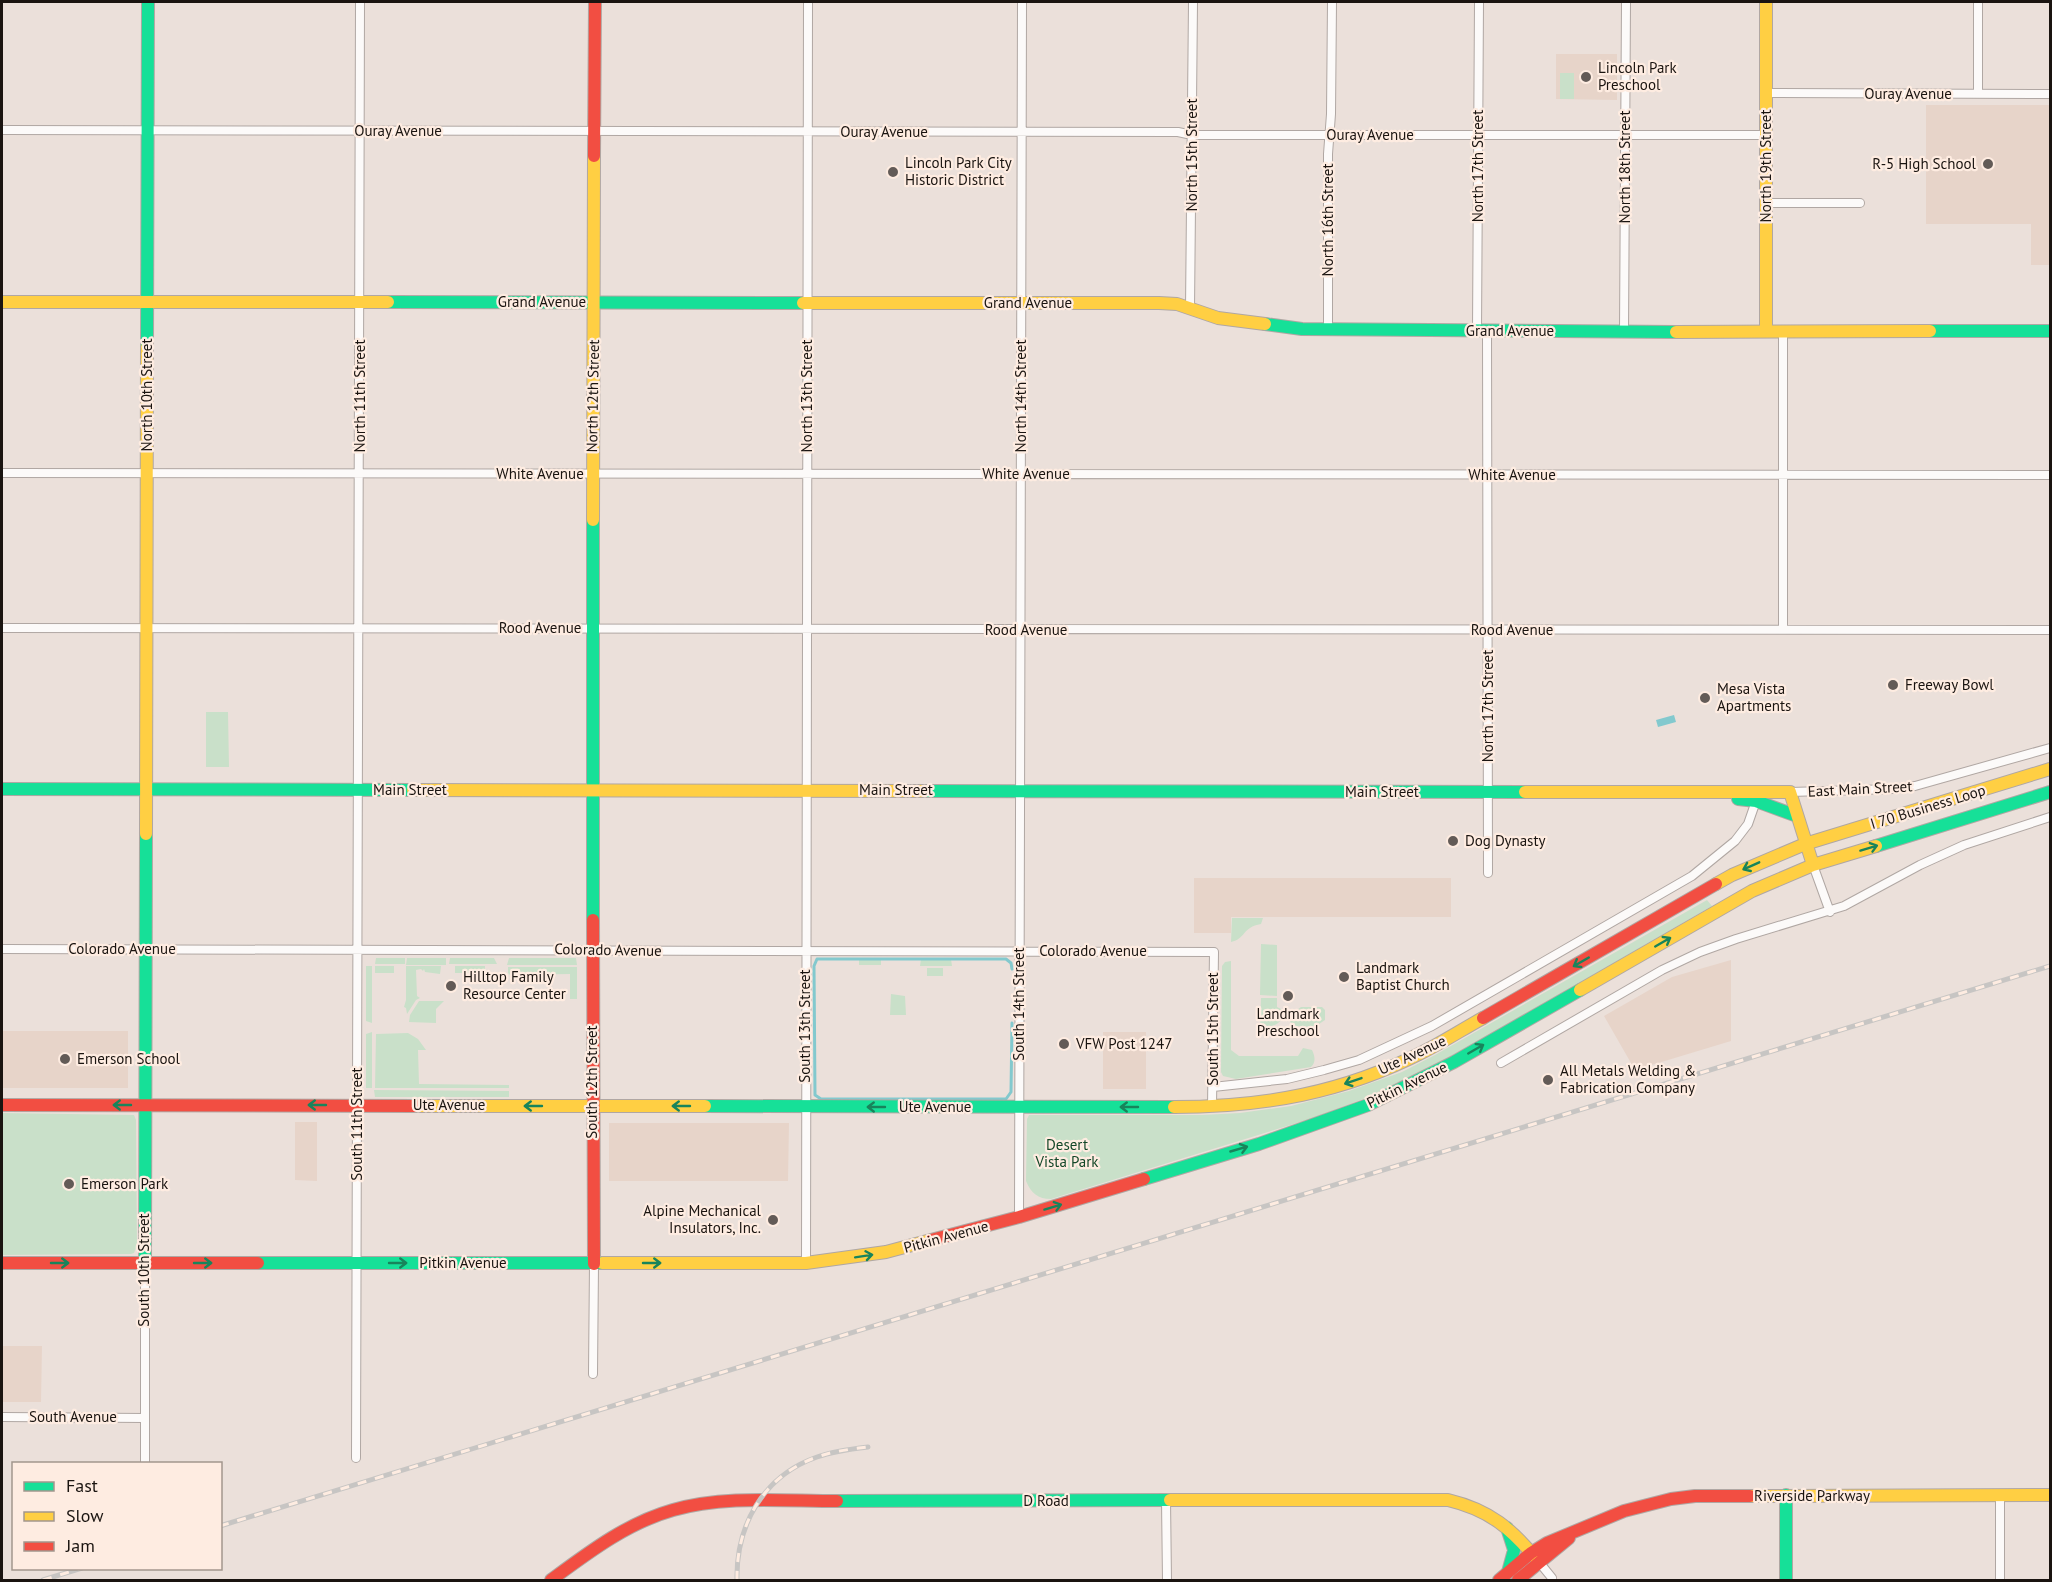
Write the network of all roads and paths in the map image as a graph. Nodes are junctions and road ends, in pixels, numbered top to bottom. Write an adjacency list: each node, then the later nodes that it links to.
1 (148, 2): 16 (main road, North 10th Street)
2 (360, 2): 17 (street, North 11th Street)
3 (595, 2): 18 (main road, North 12th Street)
4 (808, 2): 19 (street, North 13th Street)
5 (1022, 2): 20 (street, North 14th Street)
6 (1192, 2): 21 (street, North 15th Street)
7 (1332, 2): 22 (street, North 16th Street)
8 (1479, 2): 23 (street, North 17th Street)
9 (1626, 2): 24 (street, North 18th Street)
10 (1766, 2): 12 (main road, North 19th Street)
11 (1978, 2): 13 (street)
12 (1766, 93): 13 (street, Ouray Avenue); 25 (main road, North 19th Street)
13 (1978, 94): 14 (street, Ouray Avenue)
14 (2050, 94)
15 (2, 130): 16 (street, Ouray Avenue)
16 (148, 130): 17 (street, Ouray Avenue); 30 (main road, North 10th Street)
17 (360, 131): 18 (street, Ouray Avenue); 28 (street, North 11th Street)
18 (595, 131): 19 (street, Ouray Avenue); 31 (main road, North 12th Street)
19 (807, 132): 20 (street, Ouray Avenue); 32 (street, North 13th Street)
20 (1021, 132): 21 (street, Ouray Avenue); 33 (street, North 14th Street)
21 (1192, 135): 22 (street, Ouray Avenue); 34 (street, North 15th Street)
22 (1329, 135): 23 (street, Ouray Avenue); 35 (street, North 16th Street)
23 (1478, 135): 24 (street, Ouray Avenue); 36 (street, North 17th Street)
24 (1625, 135): 25 (street, Ouray Avenue); 37 (street, North 18th Street)
25 (1766, 135): 27 (main road, North 19th Street)
26 (1860, 202): 27 (street)
27 (1766, 203): 38 (main road, North 19th Street)
28 (360, 301): 30 (main road, Grand Avenue); 31 (main road, Grand Avenue); 43 (street, North 11th Street)
29 (2, 302): 30 (main road, Grand Avenue)
30 (147, 302): 42 (main road, North 10th Street)
31 (594, 303): 32 (main road, Grand Avenue); 44 (main road, North 12th Street)
32 (807, 303): 33 (main road, Grand Avenue); 45 (street, North 13th Street)
33 (1021, 303): 34 (main road, Grand Avenue); 46 (street, North 14th Street)
34 (1190, 309): 35 (main road, Grand Avenue)
35 (1328, 330): 36 (main road, Grand Avenue)
36 (1482, 331): 37 (main road, Grand Avenue); 47 (street, North 17th Street)
37 (1624, 332): 38 (main road, Grand Avenue)
38 (1766, 332): 39 (main road, Grand Avenue)
39 (1782, 332): 40 (main road, Grand Avenue); 48 (street)
40 (2050, 332)
41 (2, 473): 42 (street, White Avenue)
42 (147, 473): 43 (street, White Avenue); 51 (main road, North 10th Street)
43 (360, 473): 44 (street, White Avenue); 52 (street, North 11th Street)
44 (592, 474): 45 (street, White Avenue); 53 (main road, North 12th Street)
45 (806, 474): 46 (street, White Avenue); 54 (street, North 13th Street)
46 (1020, 474): 47 (street, White Avenue); 55 (street, North 14th Street)
47 (1488, 475): 48 (street, White Avenue); 56 (street, North 17th Street)
48 (1783, 475): 49 (street, White Avenue); 57 (street)
49 (2050, 475)
50 (2, 628): 51 (street, Rood Avenue)
51 (147, 628): 52 (street, Rood Avenue); 62 (main road, North 10th Street)
52 (359, 628): 53 (street, Rood Avenue); 63 (street, North 11th Street)
53 (593, 628): 54 (street, Rood Avenue); 64 (main road, North 12th Street)
54 (806, 629): 55 (street, Rood Avenue); 65 (street, North 13th Street)
55 (1020, 630): 56 (street, Rood Avenue); 66 (street, North 14th Street)
56 (1488, 630): 57 (street, Rood Avenue); 67 (street, North 17th Street)
57 (1783, 630): 58 (street, Rood Avenue)
58 (2050, 630)
59 (2050, 748): 69 (street, East Main Street)
60 (2050, 769): 74 (main road, I 70 Business Loop)
61 (2, 789): 62 (main road, Main Street)
62 (146, 789): 63 (main road, Main Street); 79 (main road, South 10th Street)
63 (359, 790): 64 (main road, Main Street); 80 (street, South 11th Street)
64 (592, 790): 65 (main road, Main Street); 81 (main road, South 12th Street)
65 (806, 790): 66 (main road, Main Street); 82 (street, South 13th Street)
66 (1020, 791): 67 (main road, Main Street); 83 (street, South 14th Street)
67 (1488, 792): 68 (main road, Main Street); 76 (street, North 17th Street)
68 (1663, 792): 69 (main road, Main Street); 71 (main road)
69 (1790, 792): 72 (main road, East Main Street)
70 (2050, 792): 75 (main road, I 70 Business Loop, one-way to 70)
71 (1756, 801): 72 (main road); 86 (street)
72 (1797, 816): 74 (main road, East Main Street)
73 (2050, 817): 77 (street)
74 (1806, 844): 75 (main road, East Main Street); 93 (main road, Ute Avenue, one-way to 93)
75 (1813, 865): 77 (street, East Main Street); 94 (main road, Pitkin Avenue, one-way to 75)
76 (1488, 873)
77 (1830, 912): 85 (street)
78 (2, 949): 79 (street, Colorado Avenue)
79 (146, 949): 80 (street, Colorado Avenue); 89 (main road, South 10th Street)
80 (358, 949): 81 (street, Colorado Avenue); 87 (street, South 11th Street)
81 (592, 950): 82 (street, Colorado Avenue); 90 (main road, South 12th Street)
82 (805, 950): 83 (street, Colorado Avenue); 91 (street, South 13th Street)
83 (1020, 951): 84 (street, Colorado Avenue); 92 (street, South 14th Street)
84 (1214, 952): 86 (street, South 15th Street)
85 (1501, 1063)
86 (1213, 1087): 93 (street, South 15th Street)
87 (357, 1104): 89 (main road, Ute Avenue, one-way to 89); 90 (main road, Ute Avenue, one-way to 87); 97 (street, South 11th Street)
88 (2, 1105): 89 (main road, Ute Avenue, one-way to 88)
89 (146, 1105): 96 (main road, South 10th Street)
90 (592, 1106): 91 (main road, Ute Avenue, one-way to 90); 99 (main road, South 12th Street)
91 (805, 1107): 92 (main road, Ute Avenue, one-way to 91); 98 (street, South 13th Street)
92 (1019, 1107): 93 (main road, Ute Avenue, one-way to 92); 94 (street, South 14th Street)
93 (1212, 1107)
94 (1018, 1217): 98 (main road, Pitkin Avenue, one-way to 94)
95 (2, 1263): 96 (main road, Pitkin Avenue, one-way to 96)
96 (145, 1263): 97 (main road, Pitkin Avenue, one-way to 97); 102 (street, South 10th Street)
97 (357, 1263): 99 (main road, Pitkin Avenue, one-way to 99); 103 (street, South 11th Street)
98 (806, 1263): 99 (main road, Pitkin Avenue, one-way to 98)
99 (594, 1264): 100 (street, South 12th Street)
100 (593, 1374)
101 (2, 1417): 102 (street, South Avenue)
102 (145, 1418): 104 (street, South 10th Street)
103 (356, 1458)
104 (145, 1462)
105 (1786, 1495): 106 (main road, Riverside Parkway); 110 (main road, Riverside Parkway); 115 (main road)
106 (2000, 1495): 107 (main road, Riverside Parkway); 116 (street)
107 (2050, 1495)
108 (1166, 1500): 109 (main road, D Road); 111 (main road, D Road); 114 (street)
109 (1505, 1525): 110 (main road, D Road); 112 (main road)
110 (1535, 1557): 112 (main road, Riverside Parkway); 113 (street)
111 (558, 1578)
112 (1508, 1578)
113 (1552, 1578)
114 (1167, 1581)
115 (1786, 1581)
116 (2000, 1581)

